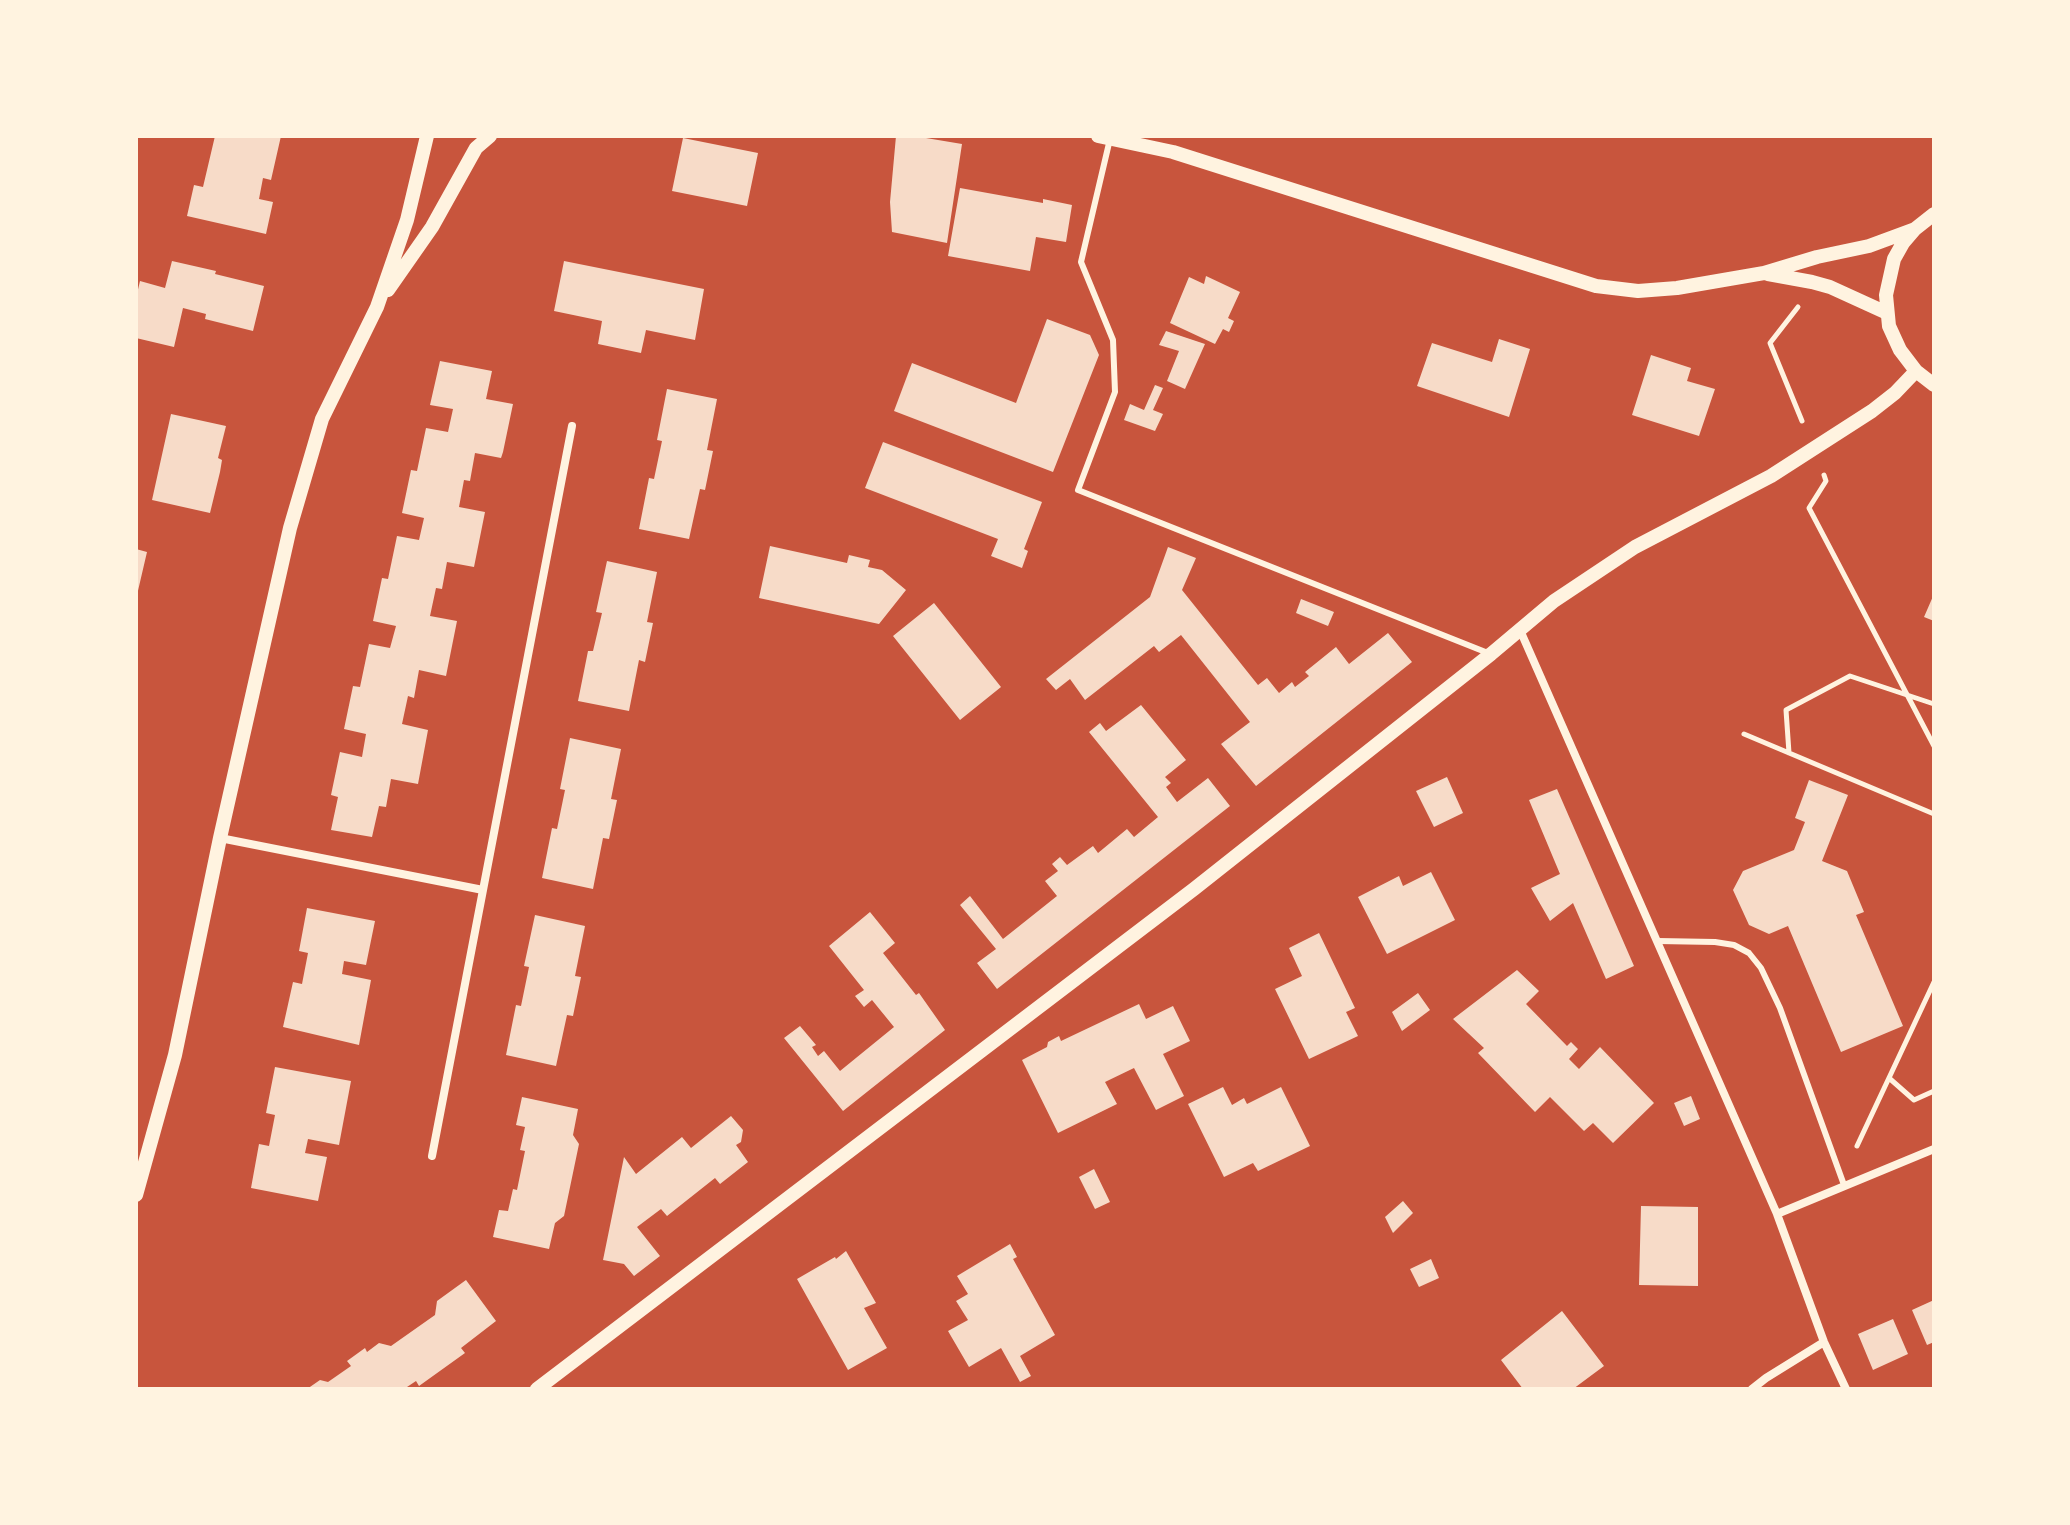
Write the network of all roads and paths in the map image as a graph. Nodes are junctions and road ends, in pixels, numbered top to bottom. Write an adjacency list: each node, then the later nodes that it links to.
1 (427, 136): 8 (street)
2 (490, 136): 8 (street)
3 (1104, 137): 6 (street); 15 (lane)
4 (1934, 214): 5 (street)
5 (1915, 229): 6 (street); 9 (street)
6 (1764, 273): 7 (street)
7 (1816, 283): 9 (street); 13 (path)
8 (377, 307): 22 (street)
9 (1887, 313): 10 (street)
10 (1916, 371): 11 (street); 13 (street)
11 (1934, 385)
12 (572, 426): 23 (street)
13 (1813, 449): 14 (street); 16 (path)
14 (1520, 630): 15 (street); 24 (street)
15 (1491, 654): 34 (street)
16 (1906, 694): 17 (path); 19 (path); 20 (path)
17 (1934, 704)
18 (1744, 734): 20 (path)
19 (1934, 746)
20 (1789, 753): 21 (path)
21 (1934, 814)
22 (220, 838): 23 (street); 31 (street)
23 (483, 890): 29 (street)
24 (1658, 941): 30 (lane); 32 (street)
25 (1934, 982): 26 (path)
26 (1889, 1077): 27 (path); 30 (path)
27 (1934, 1091)
28 (1934, 1149): 30 (street)
29 (432, 1156)
30 (1844, 1185): 32 (street)
31 (136, 1195)
32 (1777, 1214): 33 (street)
33 (1824, 1342): 35 (street); 36 (street)
34 (537, 1389)
35 (1752, 1389)
36 (1846, 1389)

